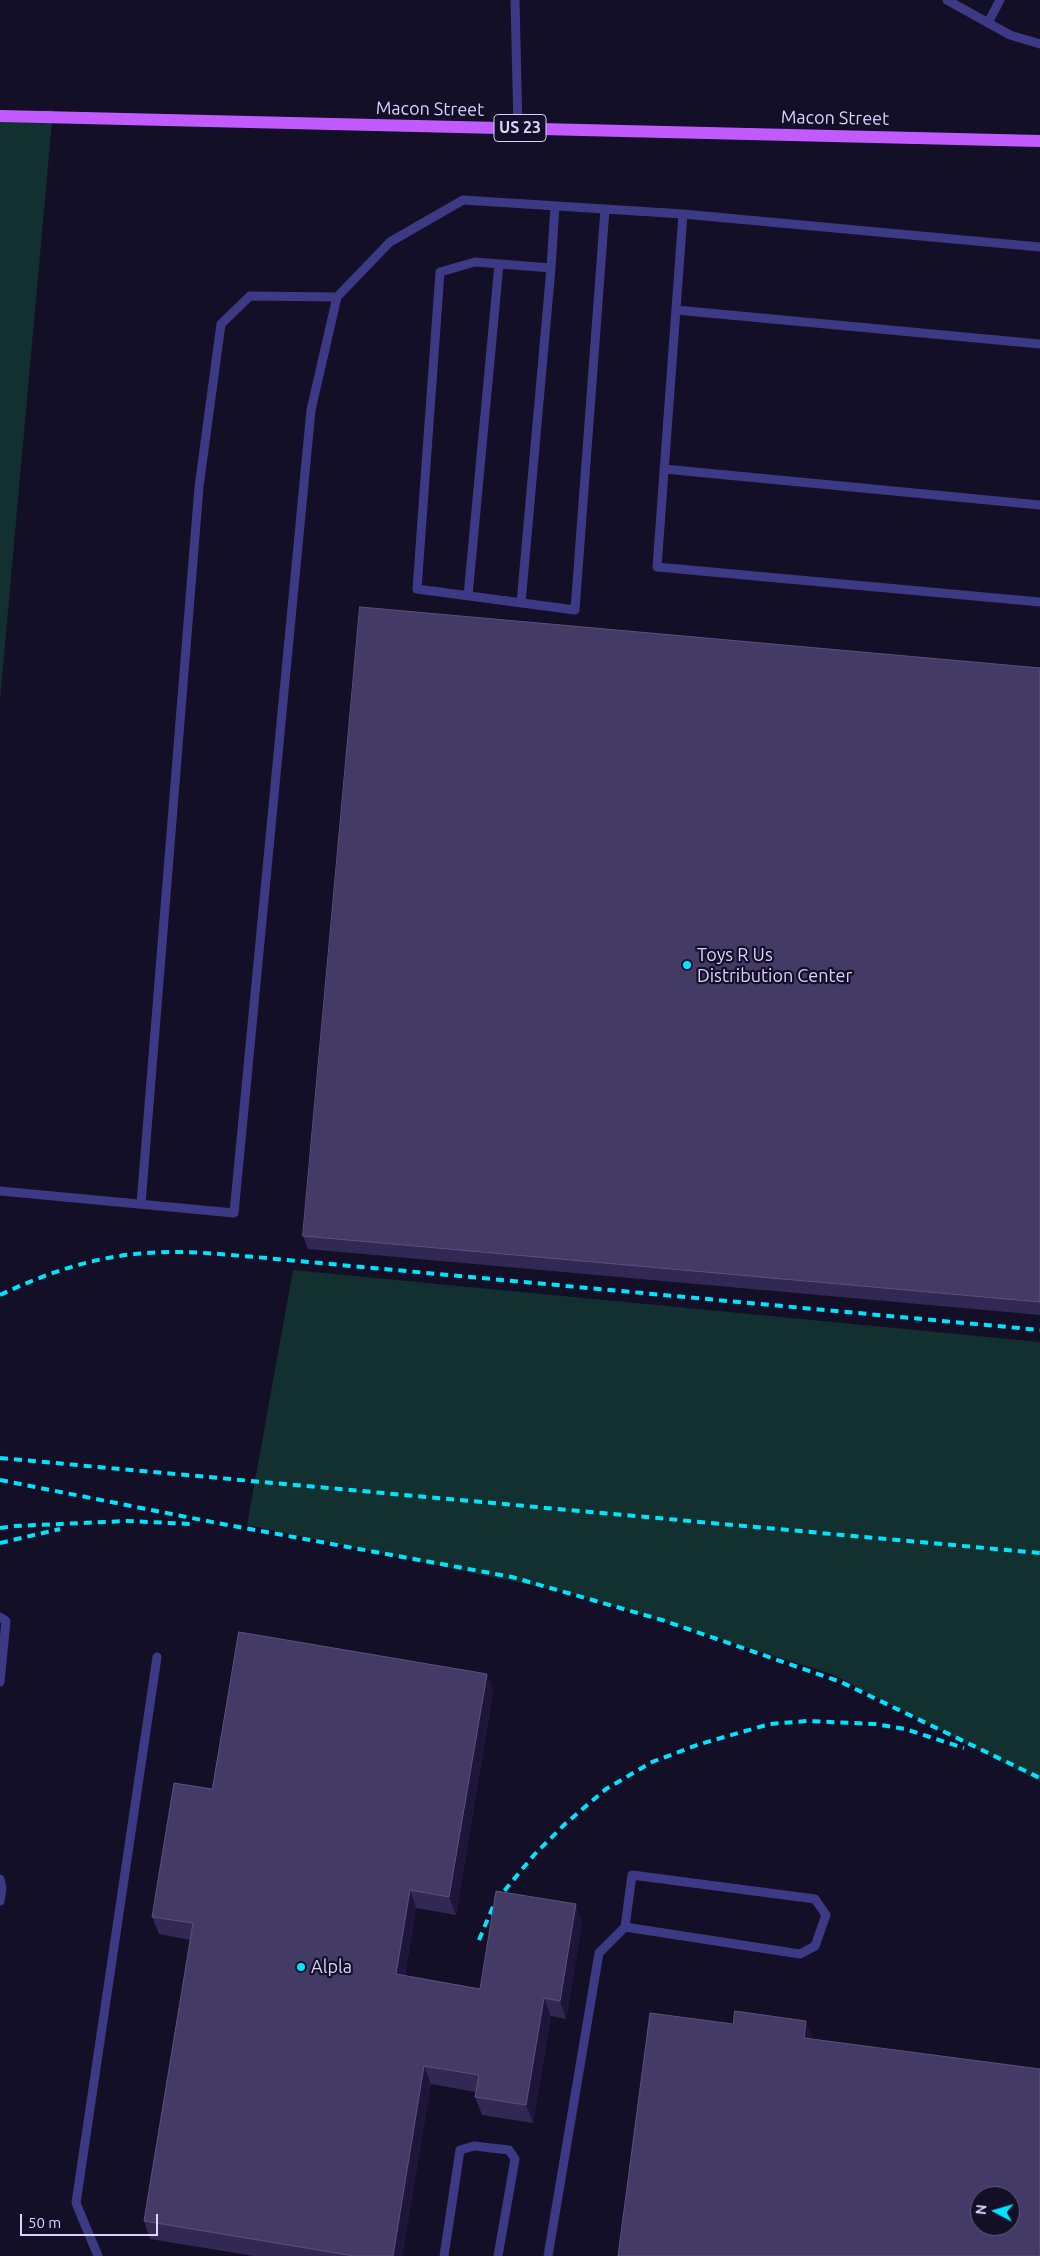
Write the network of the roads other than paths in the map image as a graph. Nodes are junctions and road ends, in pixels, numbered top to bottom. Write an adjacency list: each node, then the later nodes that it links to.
1 (515, 0): 7 (lane)
2 (947, 0): 4 (lane)
3 (1000, 0): 4 (lane)
4 (988, 23): 5 (lane)
5 (1040, 44)
6 (0, 116): 7 (main road, Macon Street / US 23)
7 (518, 128): 8 (main road, Macon Street / US 23)
8 (1040, 141)
9 (555, 206): 10 (lane); 14 (lane); 15 (lane)
10 (605, 209): 11 (lane); 22 (lane)
11 (683, 214): 12 (lane); 16 (lane)
12 (1040, 247)
13 (499, 264): 14 (lane); 20 (lane); 20 (lane)
14 (550, 268): 22 (lane)
15 (337, 297): 24 (lane); 24 (lane)
16 (676, 310): 17 (lane); 18 (lane)
17 (1040, 344)
18 (664, 468): 19 (lane); 21 (lane)
19 (1040, 505)
20 (468, 596): 22 (lane)
21 (1040, 602)
22 (521, 603)
23 (0, 1191): 24 (lane)
24 (141, 1204)
25 (0, 1617): 27 (lane)
26 (157, 1657): 31 (lane)
27 (0, 1682)
28 (0, 1879): 29 (lane)
29 (0, 1901)
30 (625, 1928): 30 (lane); 34 (lane)
31 (98, 2256)
32 (444, 2256): 33 (lane)
33 (498, 2256)
34 (548, 2256)

